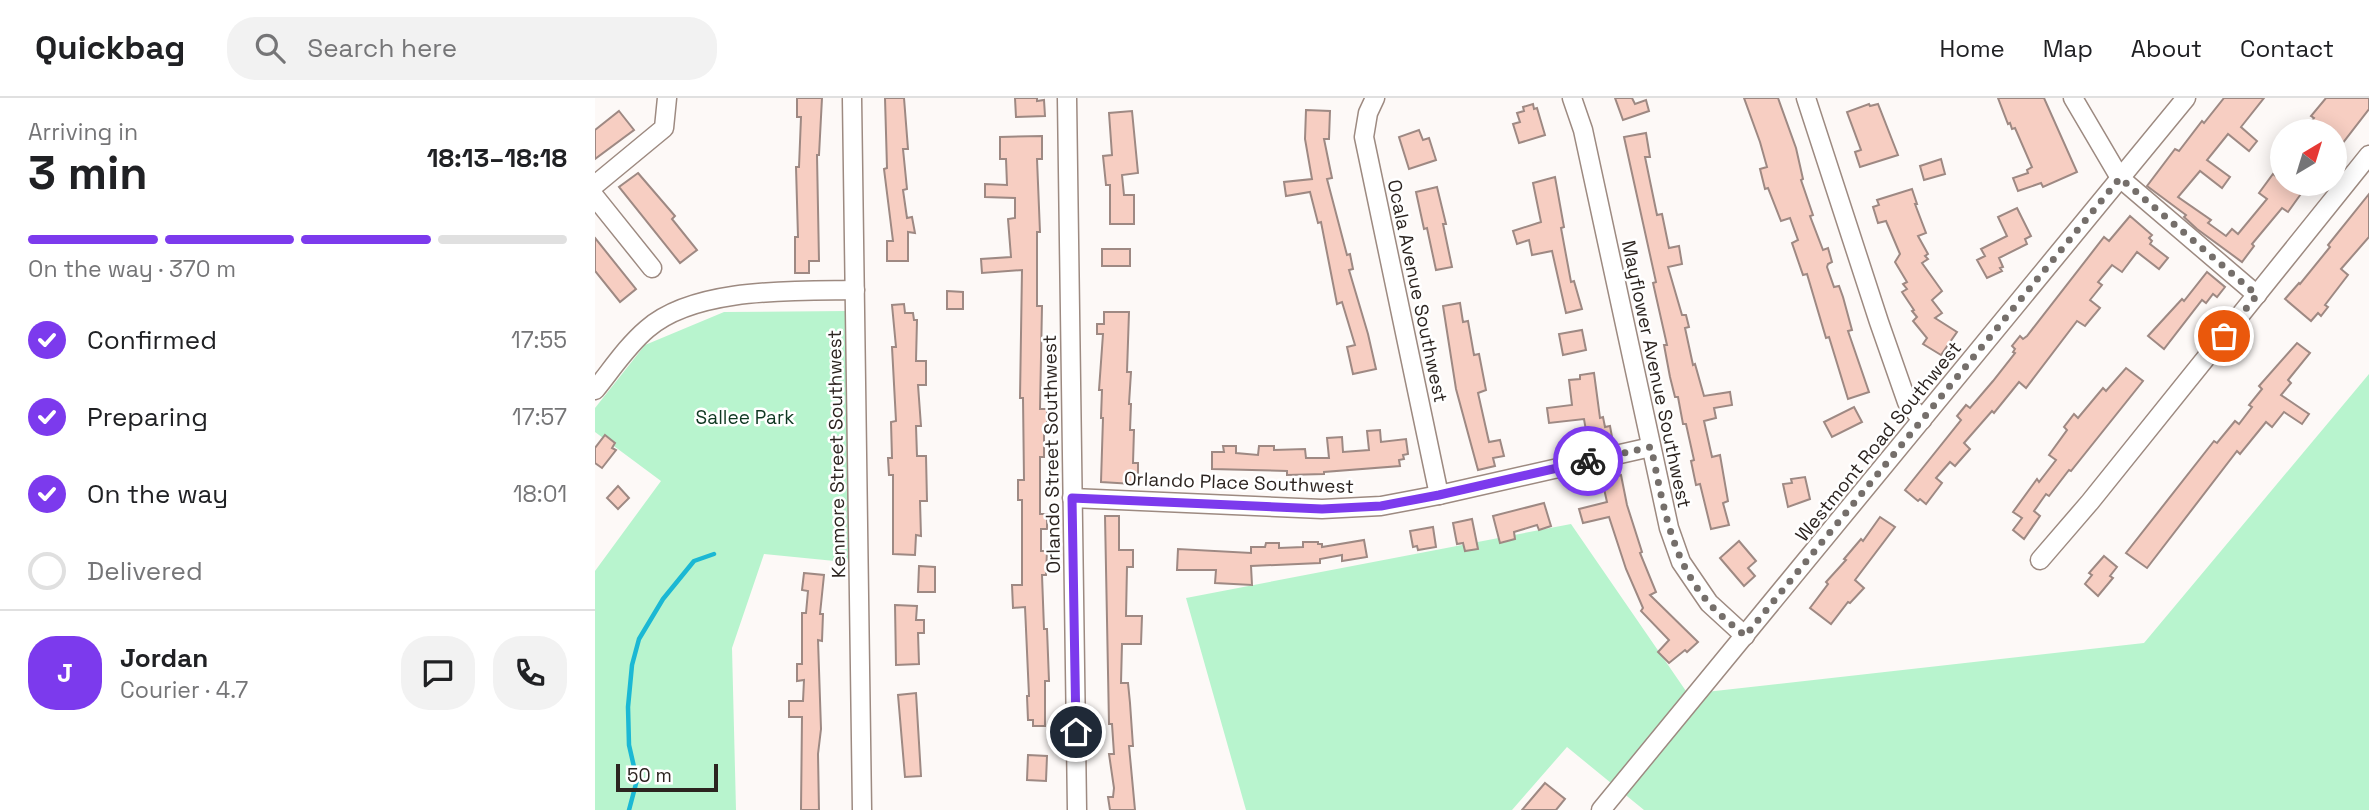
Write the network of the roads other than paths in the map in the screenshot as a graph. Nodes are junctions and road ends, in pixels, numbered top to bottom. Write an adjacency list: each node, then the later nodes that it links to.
1 (667, 98): 11 (street)
2 (852, 98): 14 (street, Kenmore Street Southwest)
3 (1067, 98): 20 (street, Orlando Street Southwest)
4 (1375, 98): 19 (street, Ocala Avenue Southwest)
5 (1572, 98): 18 (street, Mayflower Avenue Southwest)
6 (1806, 98): 17 (street)
7 (2073, 98): 10 (street)
8 (2186, 98): 10 (street, Westmont Road Southwest)
9 (2369, 155): 15 (street)
10 (2120, 178): 15 (street); 17 (street, Westmont Road Southwest)
11 (595, 185)
12 (595, 197): 13 (street)
13 (652, 268)
14 (855, 290): 16 (street); 23 (street, Kenmore Street Southwest)
15 (2257, 295): 21 (street)
16 (595, 390)
17 (1922, 421): 22 (street, Westmont Road Southwest)
18 (1651, 447): 19 (street, Orlando Place Southwest); 22 (street, Mayflower Avenue Southwest)
19 (1439, 495): 20 (street, Orlando Place Southwest)
20 (1072, 498): 24 (street, Orlando Street Southwest)
21 (2041, 560)
22 (1745, 636): 25 (street, Westmont Road Southwest)
23 (862, 810)
24 (1077, 810)
25 (1601, 810)

